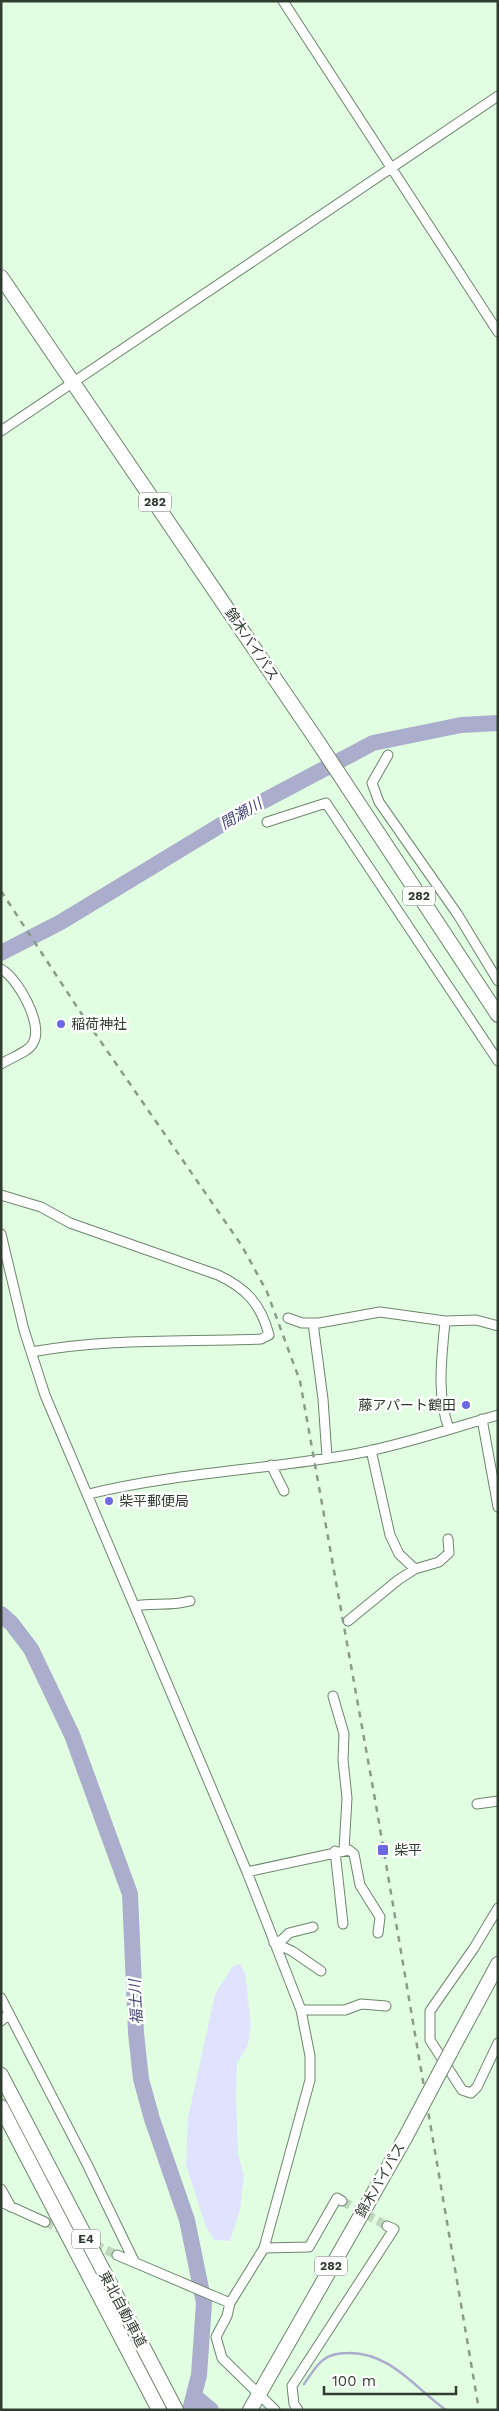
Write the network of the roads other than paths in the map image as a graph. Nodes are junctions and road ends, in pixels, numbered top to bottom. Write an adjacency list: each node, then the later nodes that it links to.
1 (283, 1): 3 (street)
2 (498, 96): 3 (street)
3 (392, 168): 5 (street); 6 (street)
4 (1, 277): 6 (highway, 錦木バイパス / 282)
5 (498, 332)
6 (73, 383): 7 (street); 12 (highway, 錦木バイパス / 282)
7 (1, 431)
8 (388, 756): 11 (street)
9 (267, 822): 13 (street)
10 (1, 969): 14 (street)
11 (498, 981)
12 (498, 1015)
13 (498, 1061)
14 (1, 1064)
15 (1, 1195): 22 (street)
16 (1, 1234): 17 (street)
17 (6, 1279): 22 (street)
18 (288, 1318): 20 (street)
19 (445, 1320): 20 (street); 21 (street); 25 (street)
20 (313, 1323): 27 (street)
21 (498, 1326)
22 (31, 1352): 30 (street)
23 (498, 1415): 24 (street)
24 (482, 1419): 25 (street); 31 (street)
25 (449, 1429): 26 (street)
26 (371, 1450): 27 (street); 33 (street)
27 (327, 1457): 28 (street)
28 (271, 1465): 29 (street); 30 (street)
29 (284, 1491)
30 (89, 1494): 35 (street)
31 (498, 1507)
32 (448, 1539): 33 (street)
33 (414, 1569): 36 (street)
34 (190, 1601): 35 (street)
35 (136, 1606): 41 (street)
36 (348, 1621)
37 (334, 1696): 40 (street)
38 (498, 1801): 39 (street)
39 (476, 1804)
40 (339, 1850): 41 (street); 43 (street); 45 (street)
41 (247, 1872): 46 (street)
42 (498, 1908): 54 (street)
43 (343, 1924)
44 (313, 1927): 46 (street)
45 (378, 1932)
46 (274, 1943): 48 (street); 51 (street)
47 (498, 1964): 67 (highway, 錦木バイパス / 282, bridge)
48 (321, 1971)
49 (1, 1998): 52 (street)
50 (386, 2006): 51 (street)
51 (301, 2010): 63 (street)
52 (9, 2014): 53 (street); 65 (street)
53 (1, 2021)
54 (498, 2043)
55 (1, 2075): 68 (highway, 東北自動車道 / E4)
56 (1, 2107): 69 (highway, 東北自動車道 / E4)
57 (1, 2189): 60 (street)
58 (342, 2201): 63 (street)
59 (1, 2202): 60 (street)
60 (11, 2207): 61 (street)
61 (45, 2222)
62 (387, 2226): 72 (street)
63 (264, 2248): 66 (street)
64 (117, 2255): 65 (street)
65 (134, 2262): 66 (street)
66 (230, 2303): 67 (street)
67 (258, 2394): 70 (highway, 282); 71 (street)
68 (174, 2406)
69 (159, 2410)
70 (250, 2410)
71 (275, 2410)
72 (298, 2410)

